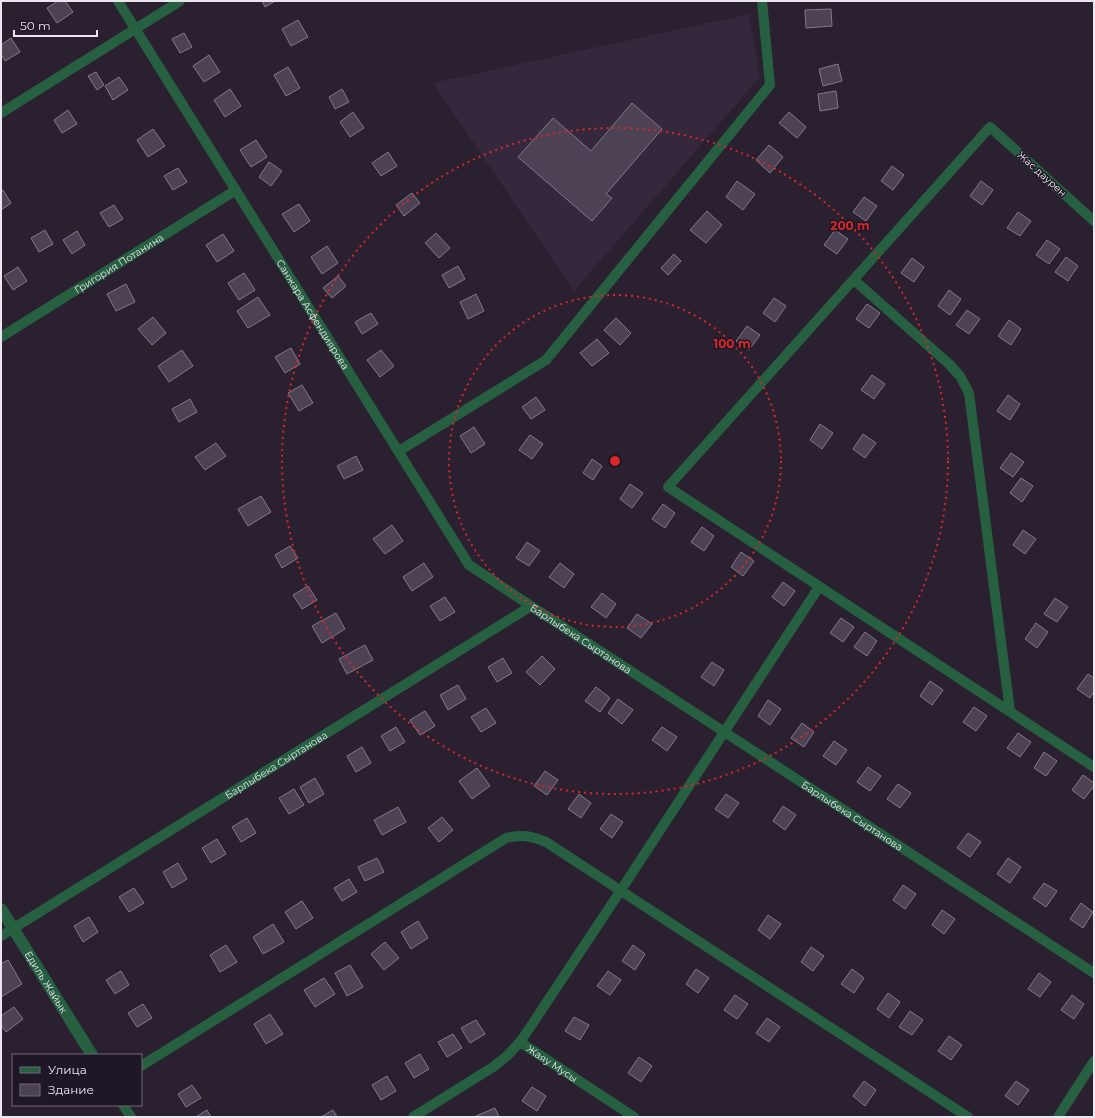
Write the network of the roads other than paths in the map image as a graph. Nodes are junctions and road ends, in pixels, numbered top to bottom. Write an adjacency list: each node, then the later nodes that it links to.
1 (118, 1): 4 (street, Санжара Асфендиярова)
2 (180, 1): 4 (street)
3 (762, 1): 10 (street)
4 (136, 29): 5 (street); 6 (street, Санжара Асфендиярова)
5 (1, 113)
6 (236, 190): 9 (street, Григория Потанина); 10 (street, Санжара Асфендиярова)
7 (1094, 221): 8 (street, Жас даурен)
8 (854, 280): 11 (street); 13 (street)
9 (1, 337)
10 (399, 451): 12 (street, Санжара Асфендиярова)
11 (819, 587): 13 (street); 14 (street)
12 (531, 606): 14 (street, Барлыбека Сыртанова); 18 (street, Барлыбека Сыртанова)
13 (1010, 711): 15 (street)
14 (724, 732): 16 (street); 20 (street, Барлыбека Сыртанова)
15 (1094, 767)
16 (621, 890): 21 (street); 24 (street); 29 (street)
17 (1, 909): 18 (street, Едиль Жайык)
18 (13, 928): 19 (street, Барлыбека Сыртанова); 22 (street, Едиль Жайык)
19 (1, 936)
20 (1094, 973)
21 (520, 1042): 27 (street, Жаяу Мусы); 28 (street, Жаяу Мусы)
22 (91, 1054)
23 (1094, 1061): 30 (street)
24 (142, 1065)
25 (124, 1106): 26 (street)
26 (131, 1117)
27 (413, 1117)
28 (634, 1117)
29 (968, 1117)
30 (1058, 1117)

